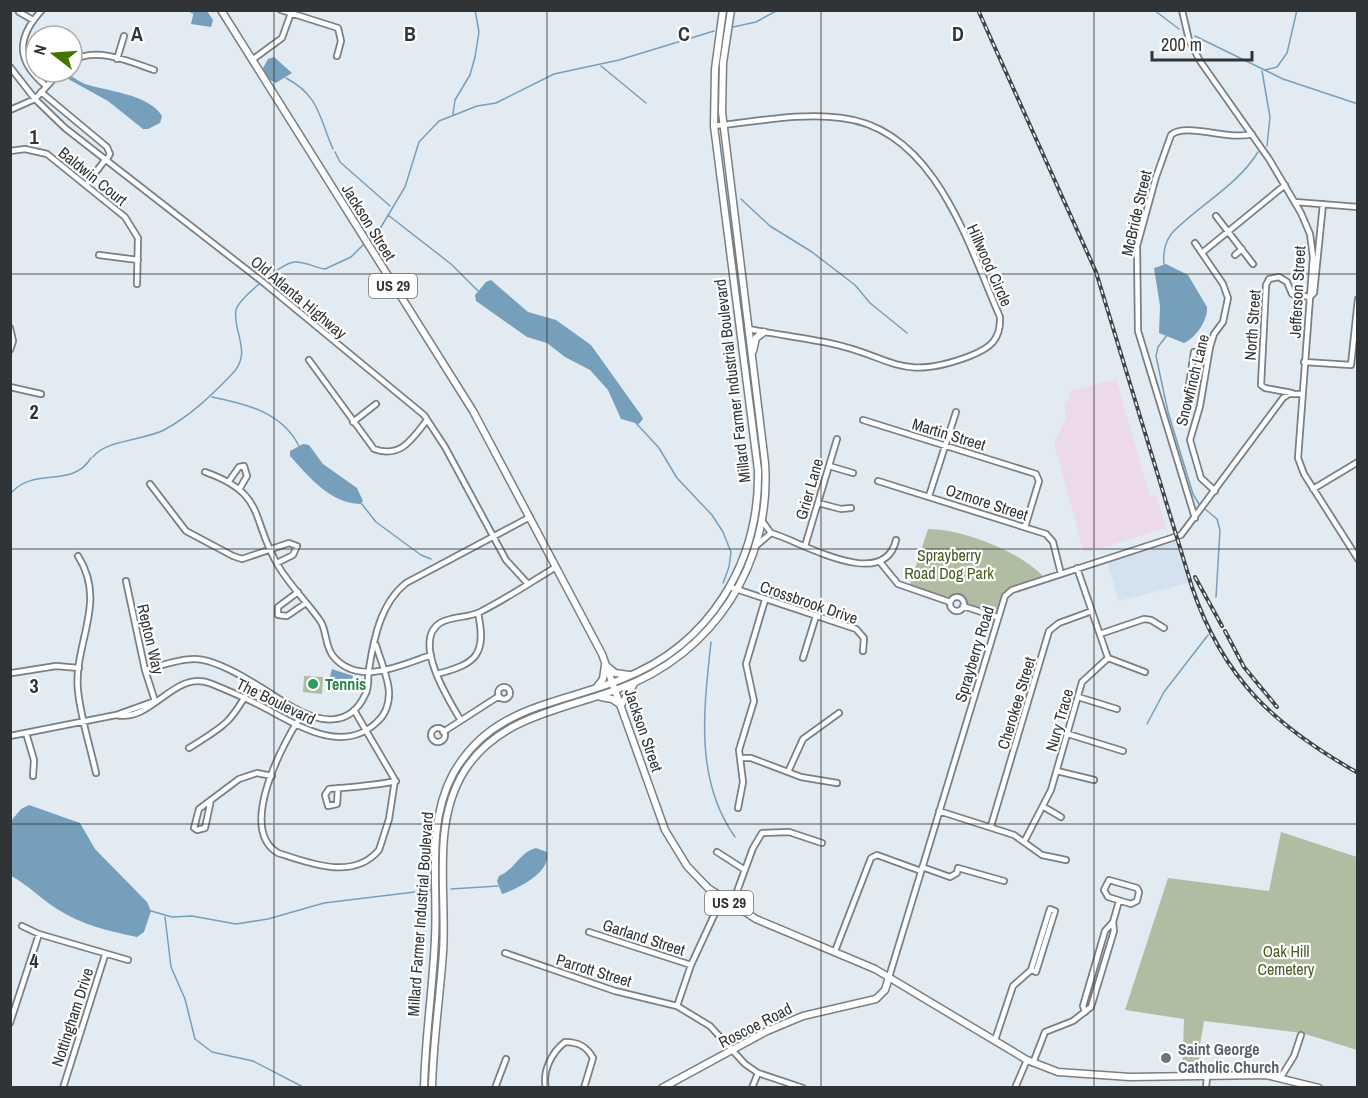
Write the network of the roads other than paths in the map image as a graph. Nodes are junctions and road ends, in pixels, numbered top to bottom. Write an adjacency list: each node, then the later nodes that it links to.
1 (42, 10): 9 (street)
2 (220, 10): 14 (main road, Jackson Street / US 29)
3 (281, 10): 8 (street)
4 (723, 10): 21 (main road, Millard Farmer Industrial Boulevard)
5 (731, 10): 22 (main road, Millard Farmer Industrial Boulevard)
6 (1182, 10): 23 (street, Jefferson Street)
7 (19, 12): 9 (street)
8 (291, 13): 11 (street); 14 (street)
9 (33, 20): 17 (street)
10 (124, 36): 13 (street)
11 (337, 56)
12 (84, 57): 13 (street)
13 (117, 58): 16 (street)
14 (252, 60): 79 (main road, Jackson Street / US 29)
15 (10, 67): 19 (street, Old Atlanta Highway)
16 (154, 70)
17 (46, 86): 18 (street)
18 (41, 92): 19 (street); 25 (street)
19 (35, 99): 20 (street); 25 (street, Old Atlanta Highway)
20 (10, 110)
21 (714, 126): 22 (street, Hillwood Circle); 44 (main road, Millard Farmer Industrial Boulevard)
22 (723, 126): 45 (main road, Millard Farmer Industrial Boulevard); 46 (street, Hillwood Circle)
23 (1252, 134): 27 (street, Jefferson Street); 80 (street, McBride Street)
24 (10, 151): 26 (street, Baldwin Court)
25 (106, 161): 26 (street); 61 (street, Old Atlanta Highway)
26 (86, 185): 38 (street, Baldwin Court)
27 (1285, 185): 28 (street, Jefferson Street); 32 (street)
28 (1294, 202): 29 (street); 41 (street, Jefferson Street)
29 (1323, 204): 30 (street); 41 (street)
30 (1358, 207)
31 (1216, 216): 32 (street)
32 (1229, 231): 34 (street); 35 (street)
33 (1196, 243): 35 (street, Snowfinch Lane)
34 (1242, 249): 37 (street); 39 (street)
35 (1203, 252): 53 (street, Snowfinch Lane)
36 (99, 255): 38 (street)
37 (1235, 255)
38 (138, 260): 40 (street, Baldwin Court)
39 (1253, 264)
40 (137, 284)
41 (1310, 297): 51 (street, Jefferson Street); 57 (street, North Street)
42 (1358, 298): 51 (street)
43 (10, 328): 47 (street)
44 (740, 328): 45 (street, Hillwood Circle); 98 (main road, Millard Farmer Industrial Boulevard)
45 (747, 329): 46 (street, Hillwood Circle); 50 (main road, Millard Farmer Industrial Boulevard)
46 (764, 332): 50 (main road)
47 (10, 350)
48 (1194, 352): 52 (street)
49 (309, 360): 63 (street)
50 (752, 363): 81 (main road, Millard Farmer Industrial Boulevard)
51 (1304, 363): 58 (street, Jefferson Street)
52 (1191, 369): 53 (street); 54 (street)
53 (1206, 372): 75 (street, Snowfinch Lane)
54 (1189, 385)
55 (10, 387): 56 (street)
56 (41, 393)
57 (1294, 393): 58 (street); 75 (street, Sprayberry Road)
58 (1301, 394): 74 (street, Jefferson Street)
59 (376, 404): 63 (street)
60 (956, 412): 65 (street)
61 (427, 420): 63 (street); 84 (street, Old Atlanta Highway)
62 (863, 420): 65 (street, Martin Street)
63 (353, 422)
64 (837, 439): 67 (street, Grier Lane)
65 (946, 445): 76 (street); 82 (street, Martin Street)
66 (1358, 462): 74 (street)
67 (829, 466): 69 (street); 77 (street, Grier Lane)
68 (205, 472): 70 (street)
69 (853, 473)
70 (229, 481): 73 (street); 73 (street)
71 (878, 481): 76 (street, Ozmore Street)
72 (150, 484): 88 (street)
73 (240, 488): 88 (street)
74 (1313, 489): 90 (street, Jefferson Street)
75 (1215, 491): 80 (street, Sprayberry Road)
76 (929, 496): 82 (street, Ozmore Street)
77 (818, 503): 78 (street); 87 (street, Grier Lane)
78 (851, 508)
79 (530, 517): 84 (street); 93 (main road, Jackson Street / US 29)
80 (1195, 518): 94 (street, Sprayberry Road)
81 (763, 522): 83 (street); 86 (main road, Millard Farmer Industrial Boulevard)
82 (1025, 527): 95 (street, Ozmore Street)
83 (771, 533): 86 (street); 87 (street)
84 (493, 537): 97 (street, Old Atlanta Highway); 110 (street)
85 (896, 540): 91 (street)
86 (757, 545): 98 (main road, Millard Farmer Industrial Boulevard)
87 (805, 546): 91 (street)
88 (270, 549): 92 (street); 92 (street)
89 (78, 556): 116 (street)
90 (1358, 559)
91 (880, 562): 101 (street)
92 (277, 563): 99 (street)
93 (556, 567): 97 (street); 115 (main road, Jackson Street / US 29)
94 (1077, 568): 95 (street, Sprayberry Road); 104 (street)
95 (1061, 574): 107 (street, Sprayberry Road)
96 (126, 581): 117 (street, Repton Way)
97 (528, 584): 105 (street)
98 (734, 589): 100 (street, Crossbrook Drive); 123 (main road, Millard Farmer Industrial Boulevard); 125 (main road, Millard Farmer Industrial Boulevard)
99 (298, 592): 102 (street); 102 (street)
100 (765, 600): 106 (street, Crossbrook Drive); 149 (street)
101 (950, 602): 103 (street); 103 (street)
102 (306, 603): 119 (street)
103 (963, 606): 107 (street)
104 (1092, 611): 109 (street); 164 (street, Cherokee Street)
105 (478, 614): 112 (street); 122 (street)
106 (816, 616): 111 (street, Crossbrook Drive); 113 (street)
107 (997, 617): 162 (street, Sprayberry Road)
108 (1164, 628): 109 (street)
109 (1100, 634): 114 (street)
110 (375, 642): 118 (street); 119 (street)
111 (862, 651)
112 (431, 655): 118 (street); 122 (street)
113 (803, 658)
114 (1108, 658): 120 (street); 131 (street, Nury Trace)
115 (605, 664): 123 (main road); 124 (main road, Jackson Street / US 29); 127 (main road)
116 (79, 668): 121 (street); 140 (street)
117 (145, 670): 126 (street, The Boulevard); 133 (street, Repton Way)
118 (383, 671): 119 (street); 142 (street)
119 (368, 672): 136 (street)
120 (1145, 672)
121 (12, 673)
122 (437, 674): 139 (street)
123 (632, 675): 124 (main road, Millard Farmer Industrial Boulevard)
124 (613, 682): 127 (main road, Millard Farmer Industrial Boulevard); 128 (main road, Jackson Street / US 29)
125 (635, 683): 128 (main road, Millard Farmer Industrial Boulevard); 134 (main road)
126 (252, 684): 132 (street); 137 (street, The Boulevard)
127 (596, 688): 198 (main road, Millard Farmer Industrial Boulevard)
128 (616, 690): 130 (main road, Millard Farmer Industrial Boulevard); 134 (main road, Jackson Street / US 29)
129 (499, 696): 139 (street)
130 (598, 696): 134 (main road); 199 (main road, Millard Farmer Industrial Boulevard)
131 (1078, 697): 135 (street); 145 (street, Nury Trace)
132 (244, 698): 133 (street, The Boulevard); 141 (street, The Boulevard); 147 (street)
133 (155, 701): 140 (street, The Boulevard)
134 (621, 705): 172 (main road, Jackson Street / US 29)
135 (1118, 709)
136 (354, 710): 137 (street, The Boulevard); 142 (street)
137 (303, 713): 141 (street)
138 (839, 713): 151 (street)
139 (460, 719): 143 (street)
140 (84, 721): 144 (street, The Boulevard); 152 (street)
141 (295, 724): 142 (street, The Boulevard); 154 (street)
142 (366, 729): 156 (street)
143 (444, 732)
144 (26, 733): 146 (street, The Boulevard); 153 (street)
145 (1068, 734): 148 (street); 150 (street, Nury Trace)
146 (10, 736)
147 (189, 748)
148 (1123, 751)
149 (740, 758): 151 (street); 161 (street)
150 (1057, 771): 155 (street); 160 (street, Nury Trace)
151 (788, 772): 157 (street)
152 (96, 773)
153 (33, 776)
154 (272, 776): 156 (street); 159 (street)
155 (1094, 780)
156 (396, 781): 158 (street)
157 (837, 783)
158 (338, 788)
159 (211, 800): 159 (street)
160 (1044, 807): 163 (street); 165 (street, Nury Trace)
161 (738, 808)
162 (939, 811): 164 (street); 169 (street, Sprayberry Road)
163 (1061, 817)
164 (991, 826): 165 (street)
165 (1024, 842): 168 (street)
166 (822, 843): 170 (street)
167 (717, 852): 170 (street)
168 (1066, 860)
169 (921, 869): 171 (street); 179 (street); 185 (street, Sprayberry Road)
170 (745, 870): 174 (street)
171 (1004, 881)
172 (722, 898): 174 (main road, Jackson Street / US 29); 183 (street)
173 (1119, 901): 173 (street); 175 (street)
174 (732, 905): 179 (main road, Jackson Street / US 29)
175 (1113, 922): 187 (street); 187 (street)
176 (22, 926): 178 (street)
177 (589, 932): 183 (street, Garland Street)
178 (39, 934): 181 (street); 188 (street)
179 (835, 951): 185 (main road, Jackson Street / US 29)
180 (505, 953): 186 (street, Parrott Street)
181 (105, 955): 182 (street); 197 (street, Nottingham Drive)
182 (128, 960)
183 (692, 965): 186 (street)
184 (1031, 970): 184 (street); 190 (street)
185 (889, 977): 190 (main road, Jackson Street / US 29); 191 (main road, Roscoe Road)
186 (677, 1006): 191 (street, Parrott Street)
187 (1085, 1012): 193 (street)
188 (10, 1023)
189 (1301, 1035): 196 (street)
190 (995, 1040): 193 (main road, Jackson Street / US 29)
191 (735, 1050): 194 (street, Parrott Street); 203 (main road, Roscoe Road)
192 (506, 1059): 200 (street)
193 (1030, 1062): 195 (main road, Jackson Street / US 29); 206 (street)
194 (758, 1073): 204 (street); 205 (street)
195 (1207, 1076): 196 (main road, Jackson Street / US 29); 207 (street)
196 (1281, 1077): 208 (main road, Jackson Street / US 29)
197 (63, 1088)
198 (424, 1088)
199 (432, 1088)
200 (495, 1088)
201 (546, 1088): 202 (street)
202 (584, 1088)
203 (662, 1088)
204 (752, 1088)
205 (803, 1088)
206 (1015, 1088)
207 (1206, 1088)
208 (1318, 1088)

